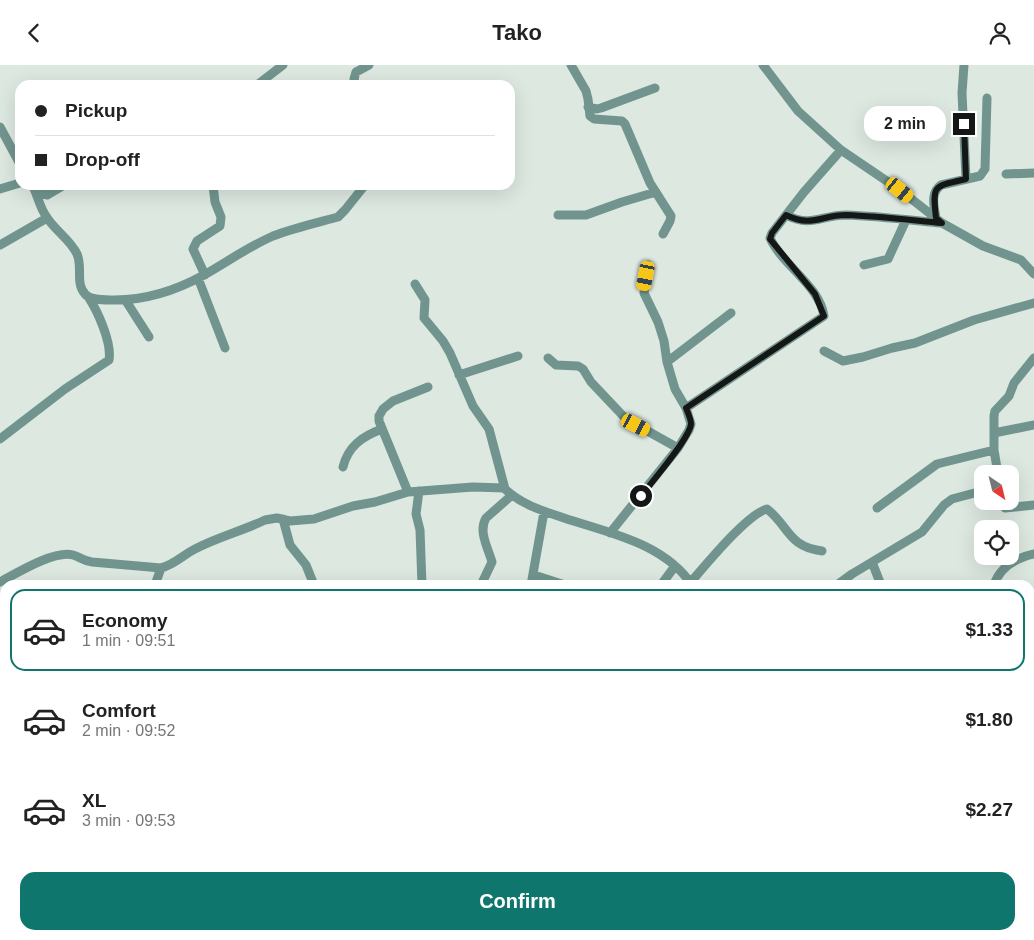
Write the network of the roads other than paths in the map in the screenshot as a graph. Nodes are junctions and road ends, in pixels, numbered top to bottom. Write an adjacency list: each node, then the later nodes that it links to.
1 (283, 65): 6 (street)
2 (369, 65): 7 (street)
3 (571, 65): 10 (street)
4 (964, 65): 16 (street)
5 (766, 66): 12 (street)
6 (264, 80)
7 (354, 80)
8 (655, 88): 10 (street)
9 (987, 98): 16 (street)
10 (588, 107): 24 (street)
11 (1, 130): 13 (street)
12 (841, 150): 26 (street); 29 (street)
13 (15, 155)
14 (1034, 173): 15 (street)
15 (1006, 174)
16 (966, 179): 29 (street)
17 (15, 184): 18 (street)
18 (0, 189)
19 (35, 190): 27 (street)
20 (38, 190): 21 (street)
21 (56, 190)
22 (214, 190): 35 (street)
23 (361, 190): 35 (street)
24 (656, 192): 25 (street); 30 (street)
25 (558, 215)
26 (786, 215): 28 (street); 50 (street)
27 (46, 218): 31 (street); 37 (street)
28 (906, 220): 29 (street); 33 (street)
29 (939, 221): 34 (street)
30 (663, 234)
31 (0, 245)
32 (648, 265): 47 (street)
33 (864, 265)
34 (1034, 274)
35 (201, 276): 38 (street); 42 (street)
36 (415, 283): 48 (street)
37 (89, 298): 38 (street); 54 (street)
38 (126, 301): 41 (street)
39 (1034, 303): 43 (street)
40 (730, 313): 47 (street)
41 (149, 337)
42 (225, 348)
43 (824, 351)
44 (518, 356): 48 (street)
45 (548, 358): 55 (street)
46 (1034, 358): 53 (street)
47 (667, 362): 50 (street)
48 (459, 375): 59 (street)
49 (428, 387): 52 (street)
50 (686, 408): 55 (street)
51 (1034, 425): 53 (street)
52 (382, 429): 58 (street); 60 (street)
53 (994, 433): 56 (street)
54 (0, 439)
55 (678, 448): 69 (street)
56 (994, 450): 57 (street); 66 (street)
57 (996, 465)
58 (343, 467)
59 (504, 488): 61 (street); 63 (street)
60 (408, 491): 61 (street); 68 (street)
61 (419, 491): 79 (street)
62 (974, 493): 72 (street)
63 (512, 495): 67 (street); 80 (street)
64 (1034, 505): 65 (street)
65 (1019, 507)
66 (877, 508)
67 (544, 512): 69 (street); 75 (street)
68 (282, 519): 74 (street); 78 (street)
69 (610, 533): 73 (street)
70 (822, 551): 85 (street)
71 (1034, 553): 88 (street)
72 (872, 562): 86 (street); 87 (street)
73 (675, 566): 83 (street); 84 (street)
74 (161, 568): 76 (street); 77 (street)
75 (534, 575): 81 (street); 82 (street)
76 (4, 580)
77 (157, 580)
78 (312, 580)
79 (422, 580)
80 (483, 580)
81 (532, 580)
82 (550, 580)
83 (665, 580)
84 (687, 580)
85 (694, 580)
86 (845, 580)
87 (879, 580)
88 (997, 580)

